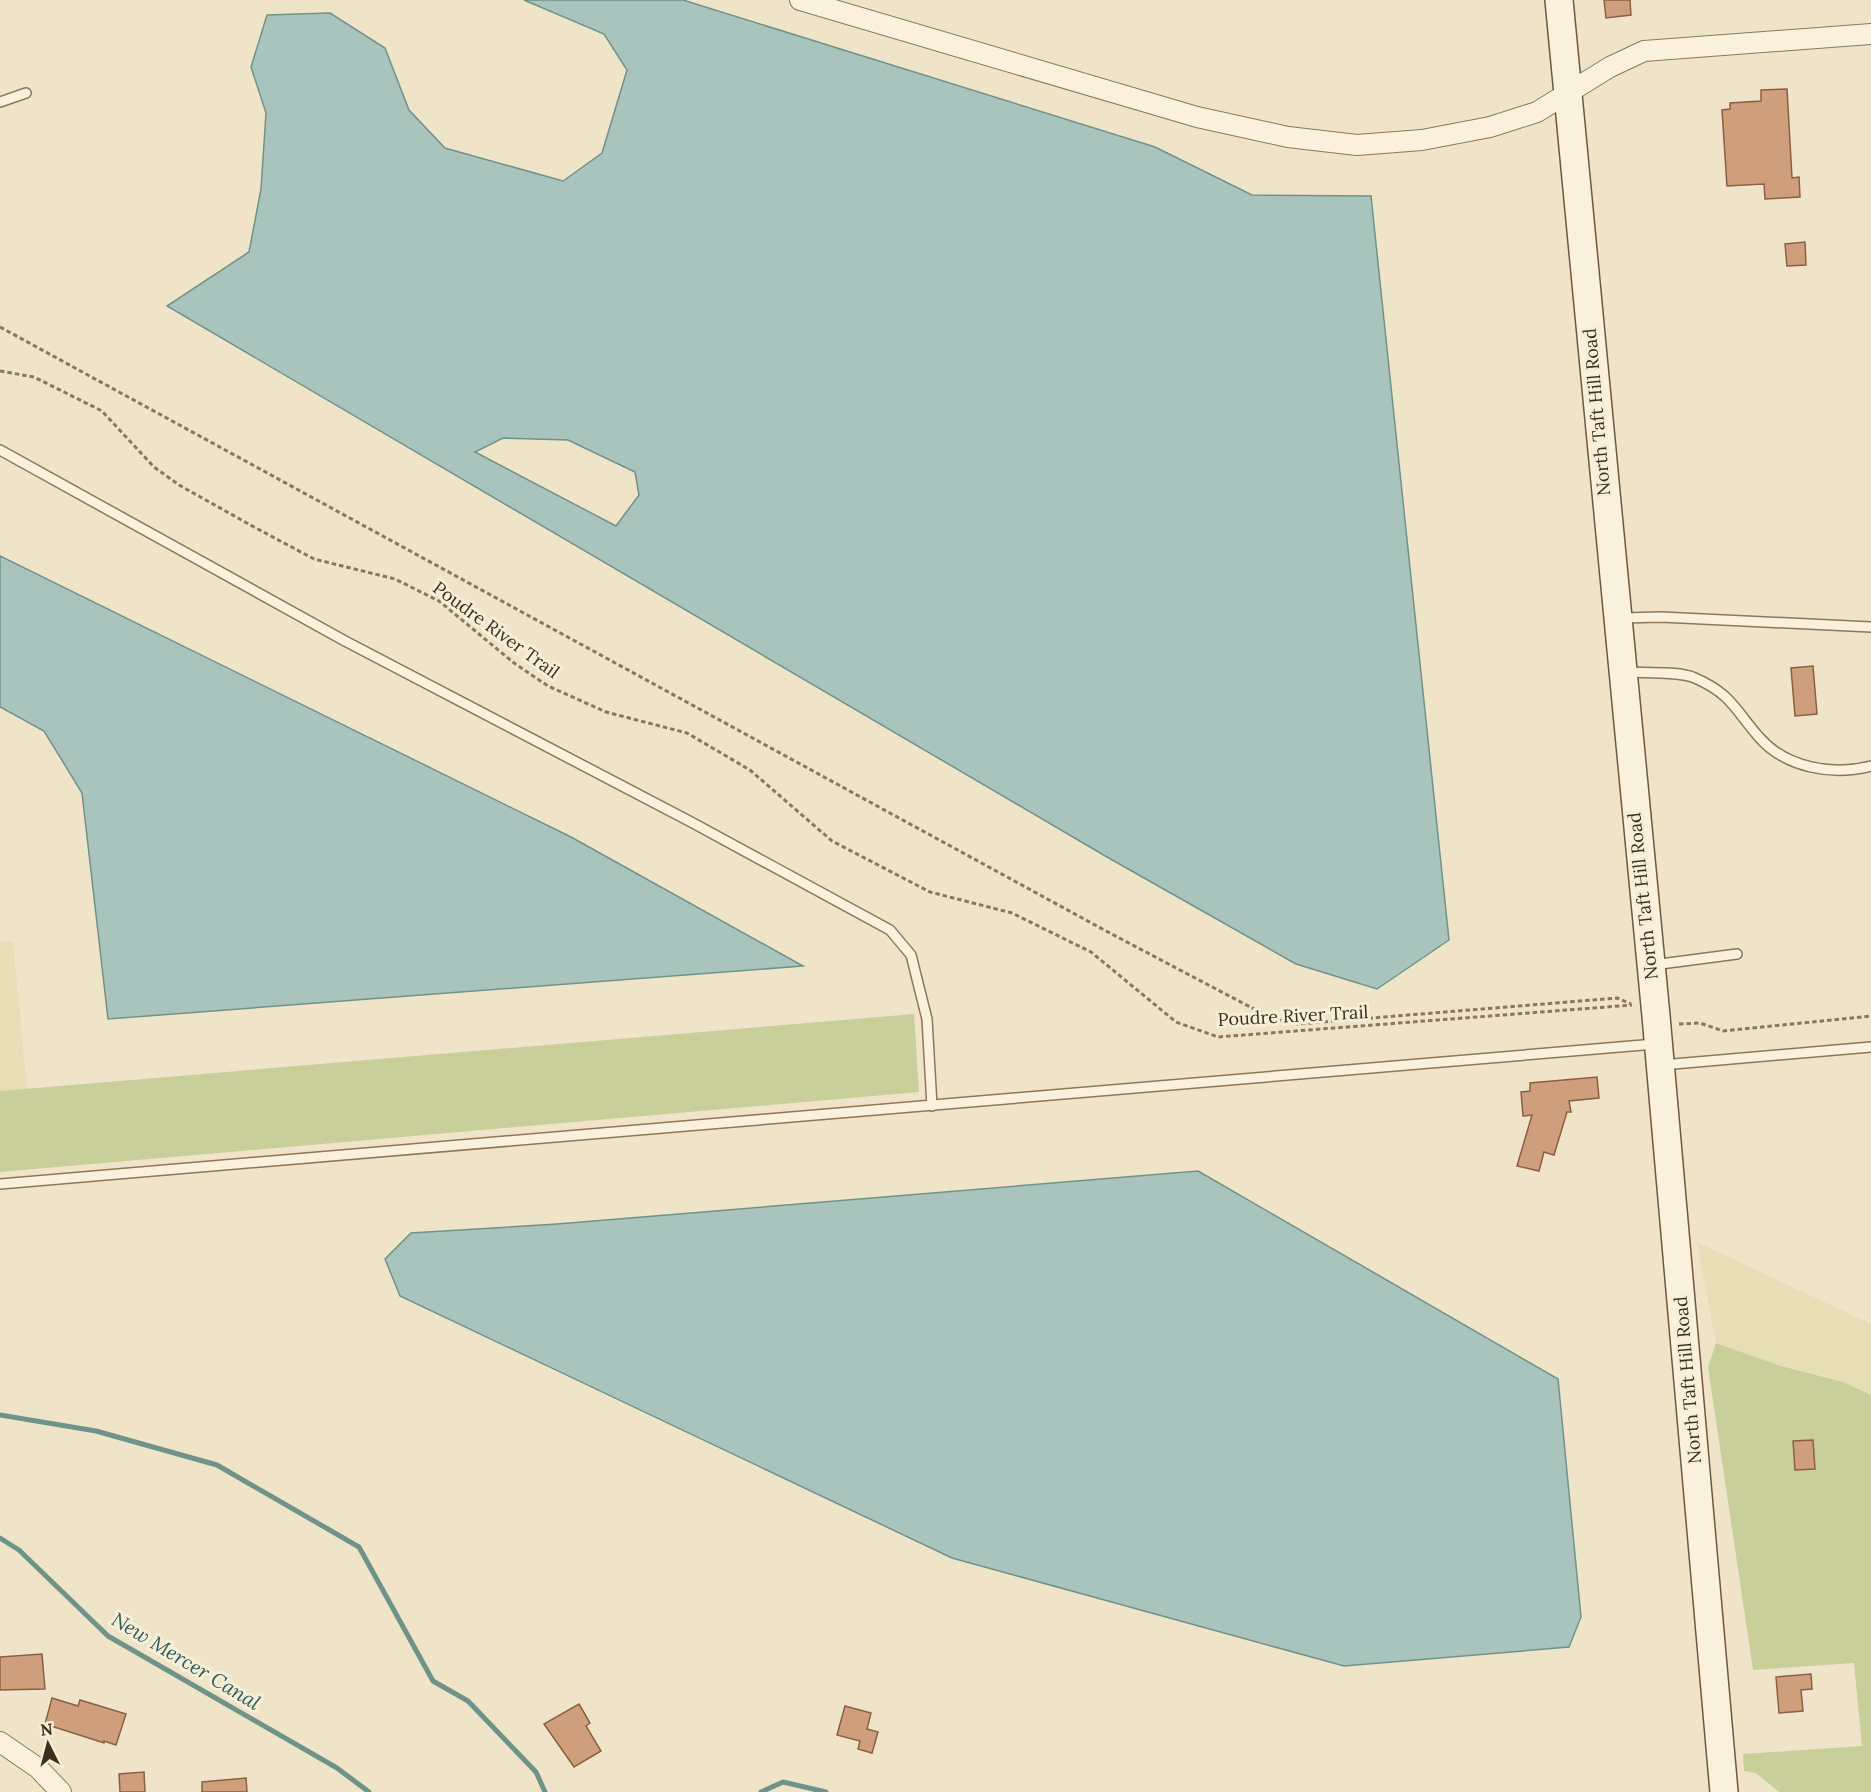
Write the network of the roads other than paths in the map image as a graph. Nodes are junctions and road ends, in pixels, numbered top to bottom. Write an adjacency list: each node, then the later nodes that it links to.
1 (800, 0): 4 (street)
2 (1559, 0): 4 (main road, North Taft Hill Road)
3 (1871, 34): 4 (street)
4 (1568, 92): 8 (main road, North Taft Hill Road)
5 (26, 93): 6 (lane)
6 (0, 102)
7 (0, 450): 16 (lane)
8 (1618, 618): 9 (lane); 10 (main road, North Taft Hill Road)
9 (1871, 627)
10 (1621, 672): 11 (lane); 13 (main road, North Taft Hill Road)
11 (1871, 766)
12 (1737, 954): 13 (lane)
13 (1651, 965): 15 (main road, North Taft Hill Road)
14 (1871, 1047): 15 (lane)
15 (1658, 1055): 16 (lane); 20 (main road, North Taft Hill Road)
16 (932, 1106): 17 (lane)
17 (0, 1184)
18 (0, 1743): 19 (street)
19 (60, 1792)
20 (1724, 1792)

